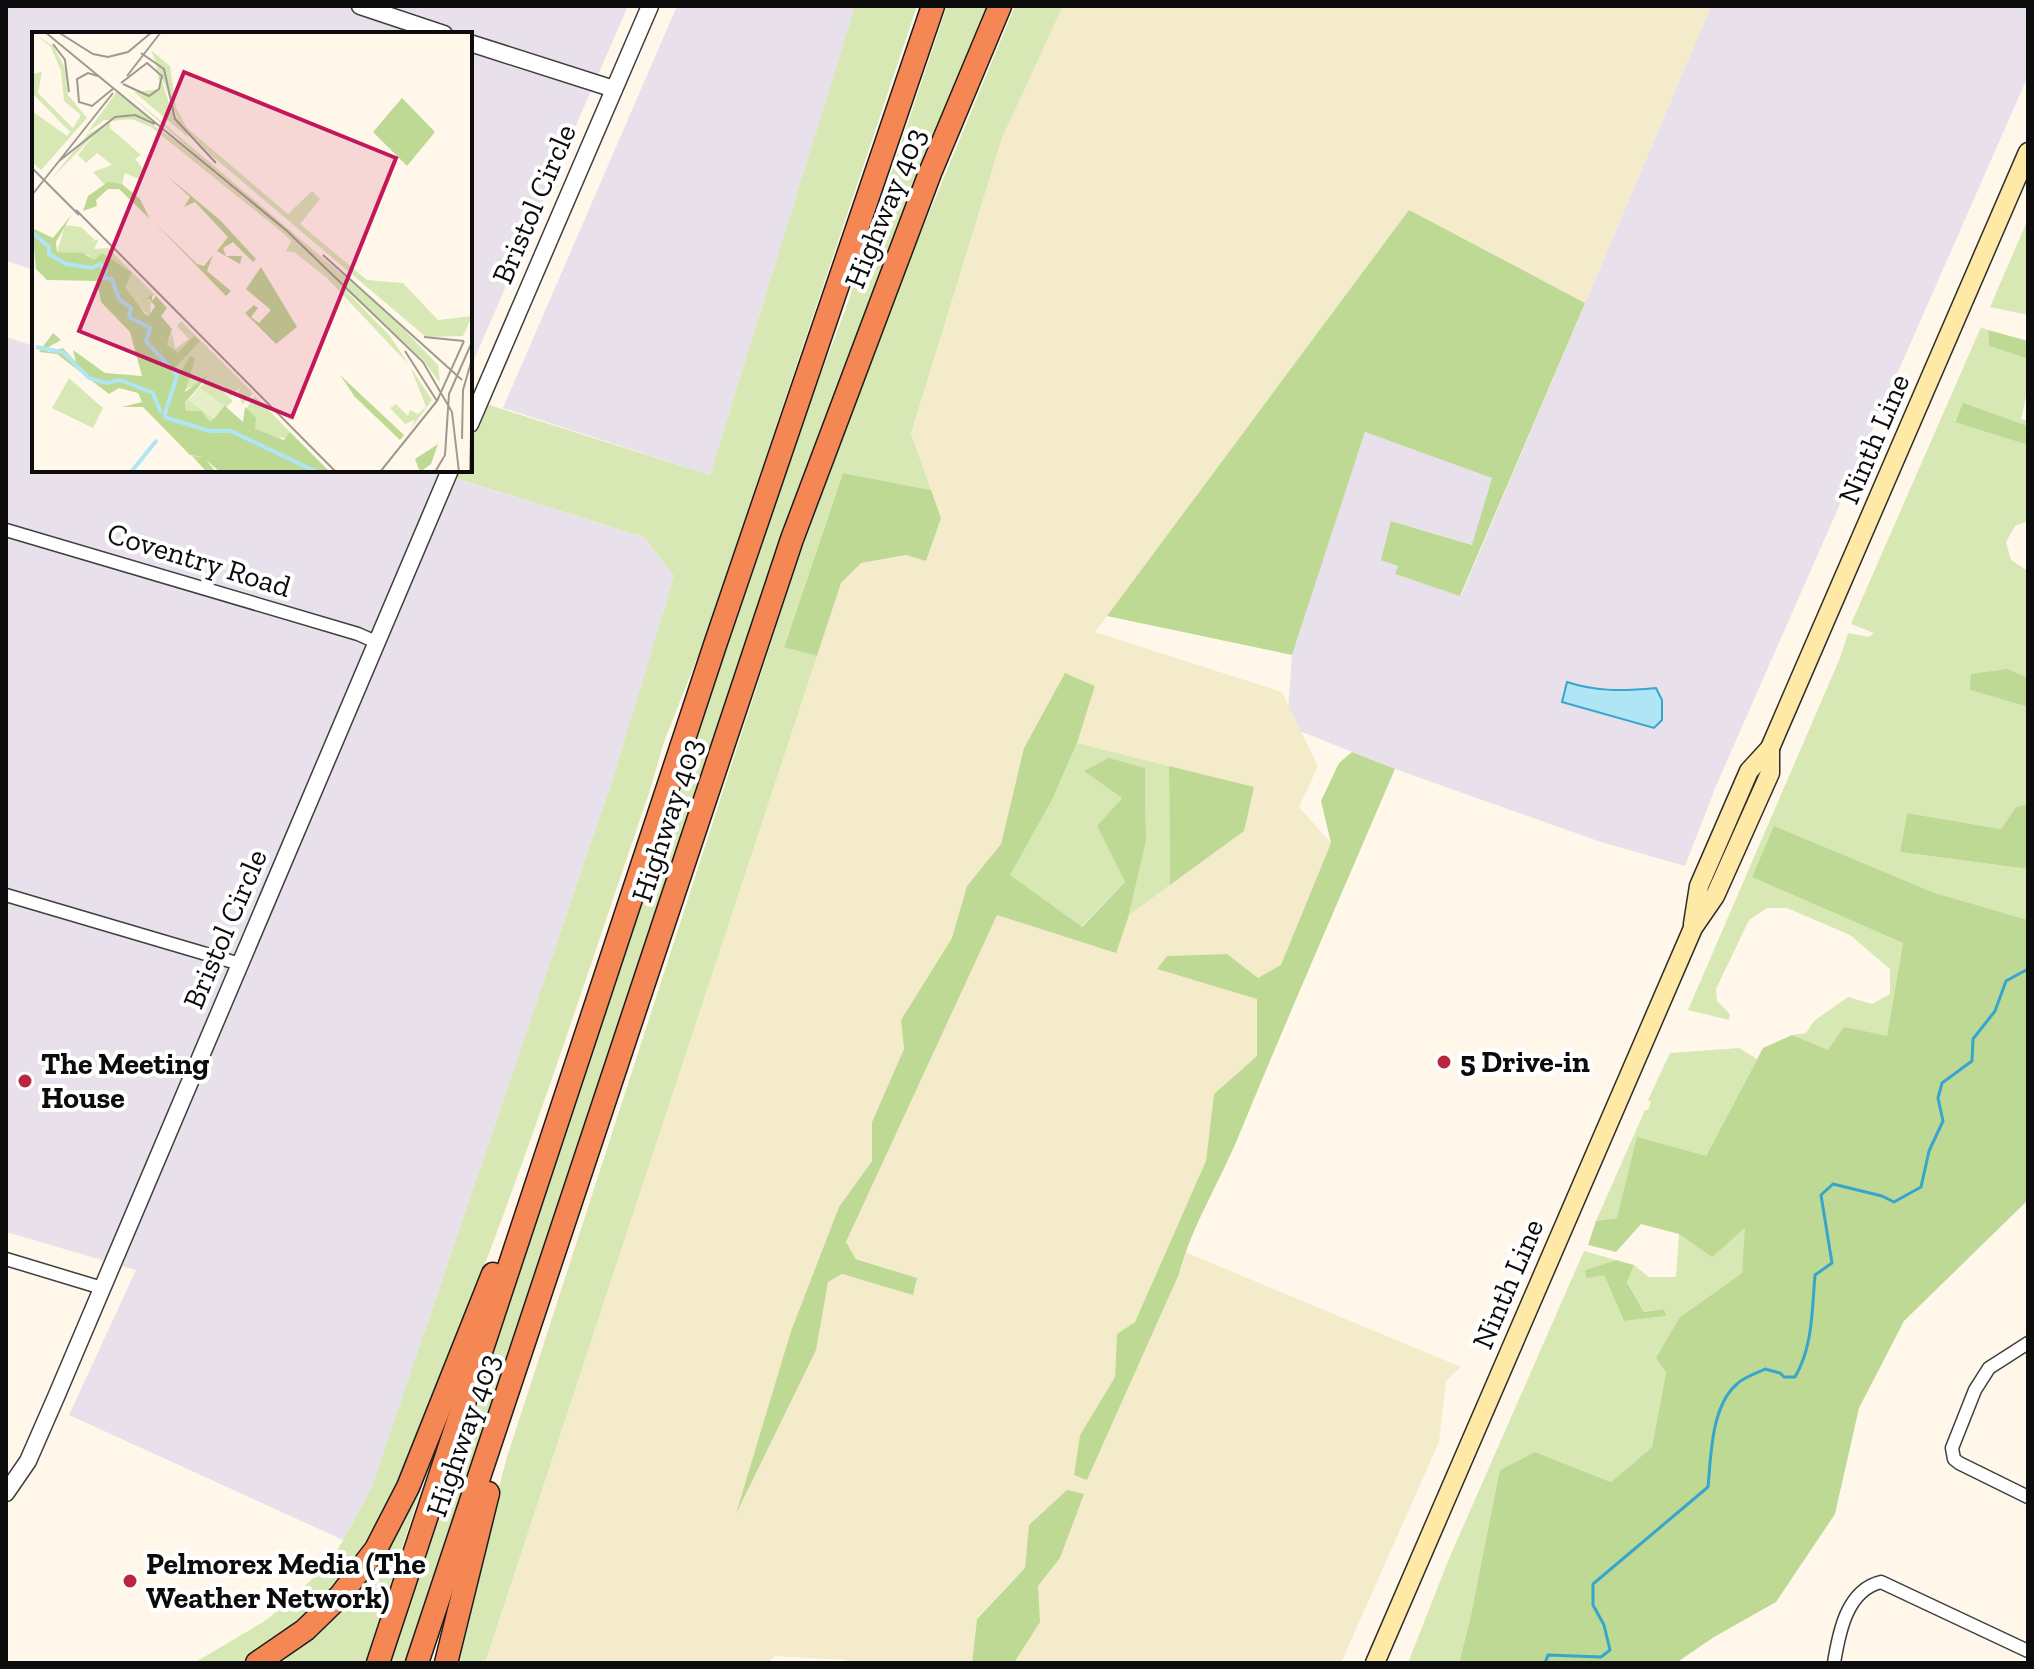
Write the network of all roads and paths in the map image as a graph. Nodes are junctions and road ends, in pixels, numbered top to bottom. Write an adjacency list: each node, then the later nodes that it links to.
1 (360, 6): 5 (street)
2 (650, 6): 7 (street, Bristol Circle)
3 (933, 6): 15 (highway, Highway 403)
4 (1000, 6): 19 (highway, Highway 403)
5 (438, 32)
6 (472, 44): 7 (street)
7 (614, 89): 9 (street, Bristol Circle)
8 (2028, 152): 27 (main road, Ninth Line)
9 (472, 419)
10 (449, 472): 12 (street, Bristol Circle)
11 (6, 530): 12 (street, Coventry Road)
12 (376, 642): 14 (street, Bristol Circle)
13 (6, 895): 14 (street)
14 (240, 964): 17 (street, Bristol Circle)
15 (530, 1202): 23 (highway); 24 (highway, Highway 403)
16 (6, 1259): 17 (street)
17 (102, 1288): 20 (street, Bristol Circle)
18 (2028, 1343): 21 (street)
19 (508, 1396): 25 (highway, Highway 403); 26 (highway)
20 (6, 1493)
21 (2028, 1497)
22 (2028, 1651): 28 (street)
23 (257, 1663)
24 (378, 1663)
25 (417, 1663)
26 (446, 1663)
27 (1375, 1663)
28 (1834, 1663)

